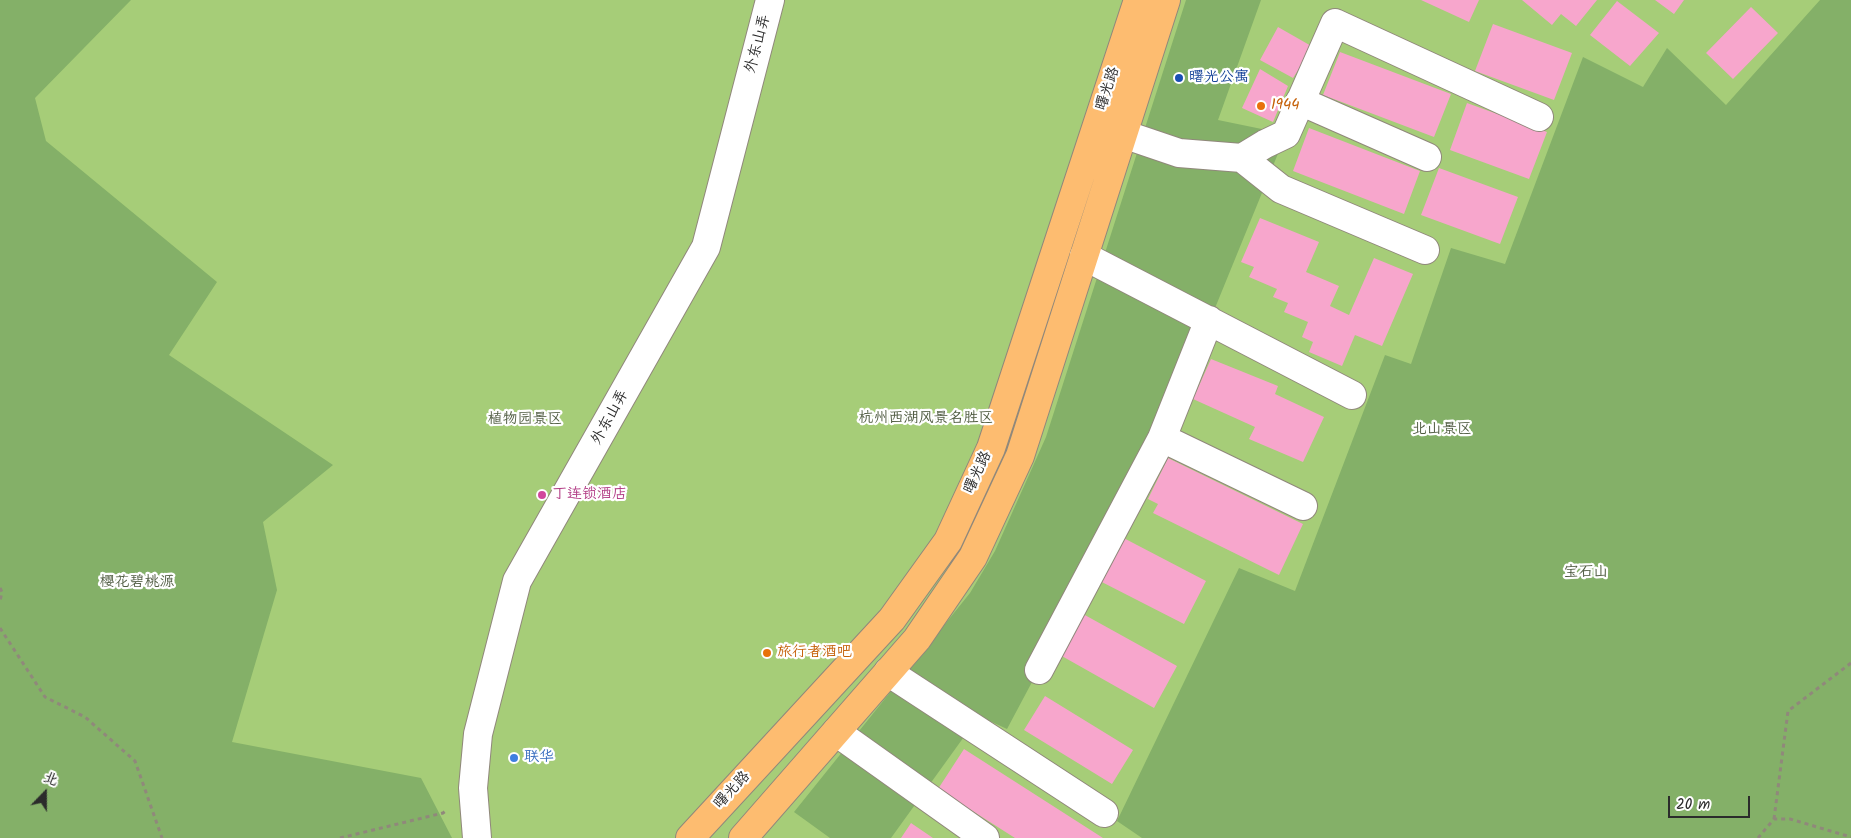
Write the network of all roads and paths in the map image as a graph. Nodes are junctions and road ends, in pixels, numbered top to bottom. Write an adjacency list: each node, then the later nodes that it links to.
1 (770, 0): 22 (street, 外东山弄)
2 (1138, 0): 29 (main road, 曙光路)
3 (1166, 0): 6 (main road, 曙光路)
4 (1300, 102): 5 (street); 7 (street); 8 (street)
5 (1538, 117)
6 (1123, 134): 7 (street); 10 (main road, 曙光路)
7 (1242, 158): 9 (street)
8 (1427, 158)
9 (1425, 250)
10 (1084, 256): 11 (street); 20 (main road, 曙光路)
11 (1209, 320): 12 (street); 13 (street)
12 (1352, 395)
13 (1162, 438): 14 (street); 19 (street)
14 (1303, 506)
15 (0, 588): 16 (path)
16 (0, 601)
17 (0, 628): 26 (path)
18 (1851, 663): 24 (path)
19 (1039, 670)
20 (888, 672): 21 (main road, 曙光路); 23 (street)
21 (836, 732): 30 (main road, 曙光路); 31 (street)
22 (473, 788): 27 (path); 28 (street, 外东山弄)
23 (1104, 812)
24 (1774, 819): 25 (path); 32 (path)
25 (1851, 837)
26 (162, 838)
27 (340, 838)
28 (477, 838)
29 (690, 838)
30 (743, 838)
31 (985, 838)
32 (1758, 838)

